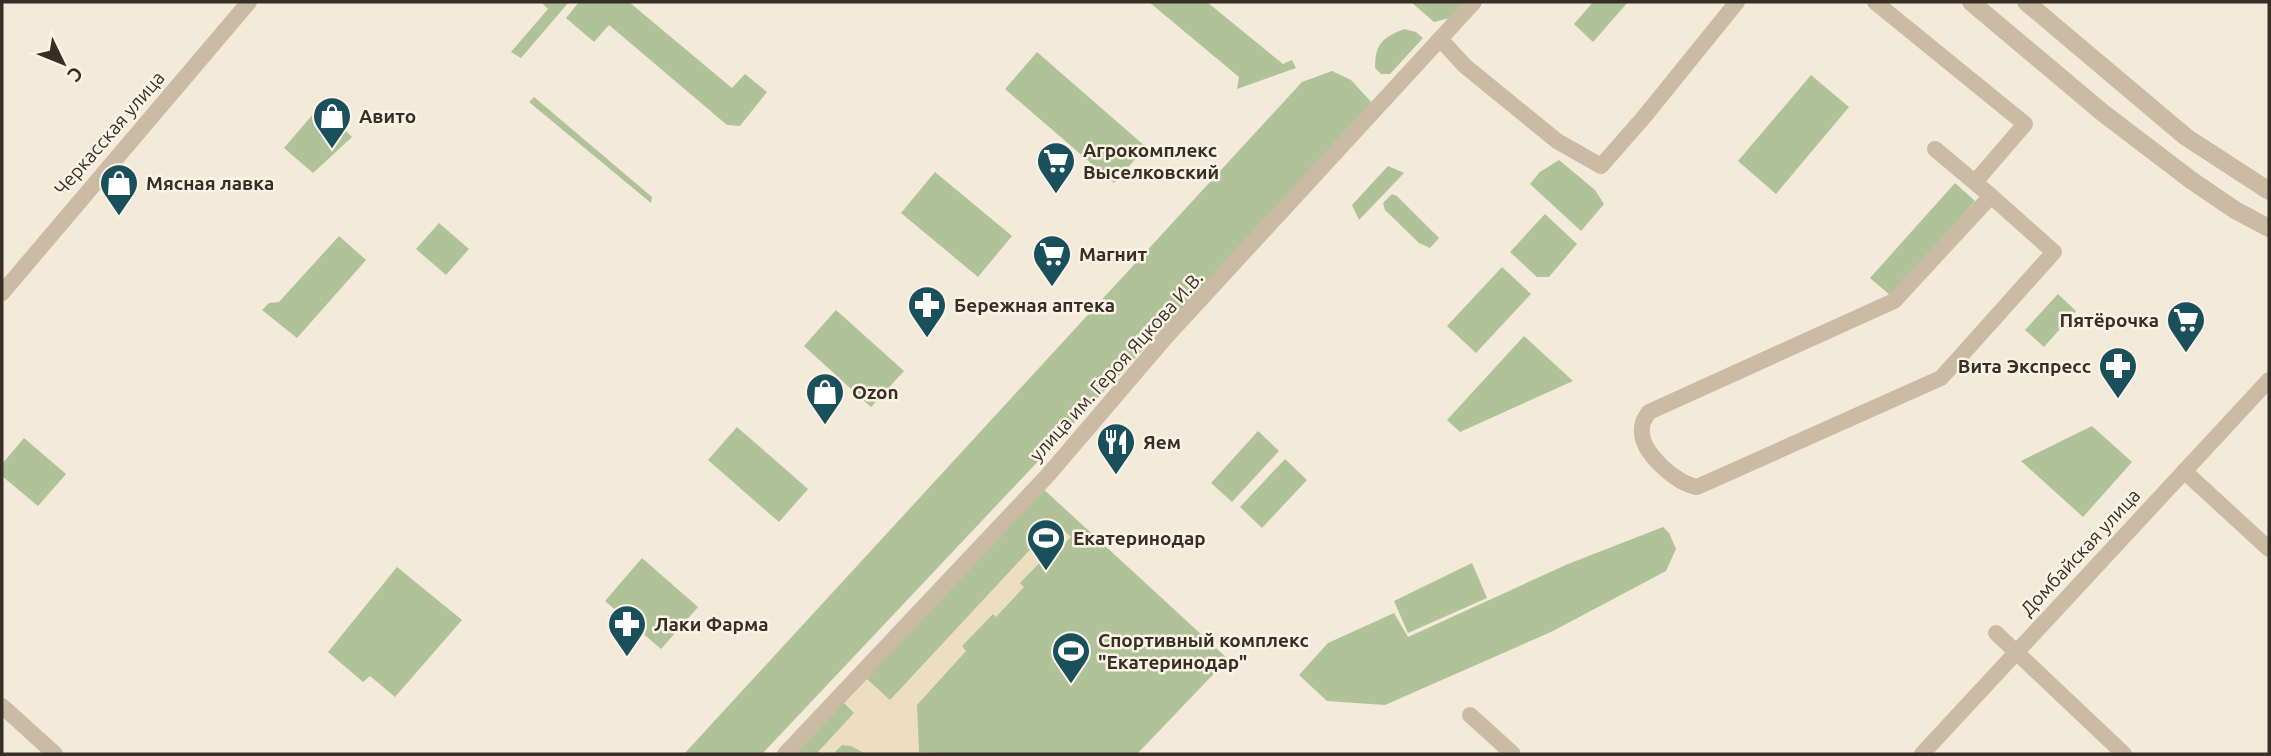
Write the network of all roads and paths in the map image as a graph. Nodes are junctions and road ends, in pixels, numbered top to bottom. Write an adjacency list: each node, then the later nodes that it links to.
1 (249, 2): 15 (street, Черкасская улица)
2 (1474, 2): 7 (street, улица им. Героя Яцкова И.В.)
3 (1737, 2): 7 (street)
4 (1875, 2): 11 (street)
5 (1971, 2): 10 (street)
6 (2026, 2): 8 (street)
7 (1441, 40): 24 (street, улица им. Героя Яцкова И.В.)
8 (2186, 137): 10 (street); 12 (street)
9 (1936, 149): 11 (street)
10 (2167, 161): 14 (street)
11 (1975, 182): 13 (street)
12 (2269, 191)
13 (1991, 196): 13 (street)
14 (2269, 228)
15 (2, 293)
16 (2269, 380): 17 (street, Домбайская улица)
17 (2184, 471): 18 (street); 20 (street, Домбайская улица)
18 (2269, 549)
19 (1996, 633): 20 (street)
20 (2016, 652): 26 (street, Домбайская улица); 27 (street)
21 (2, 706): 23 (street)
22 (1470, 715): 25 (street)
23 (55, 754)
24 (785, 754)
25 (1513, 754)
26 (1922, 754)
27 (2124, 754)

